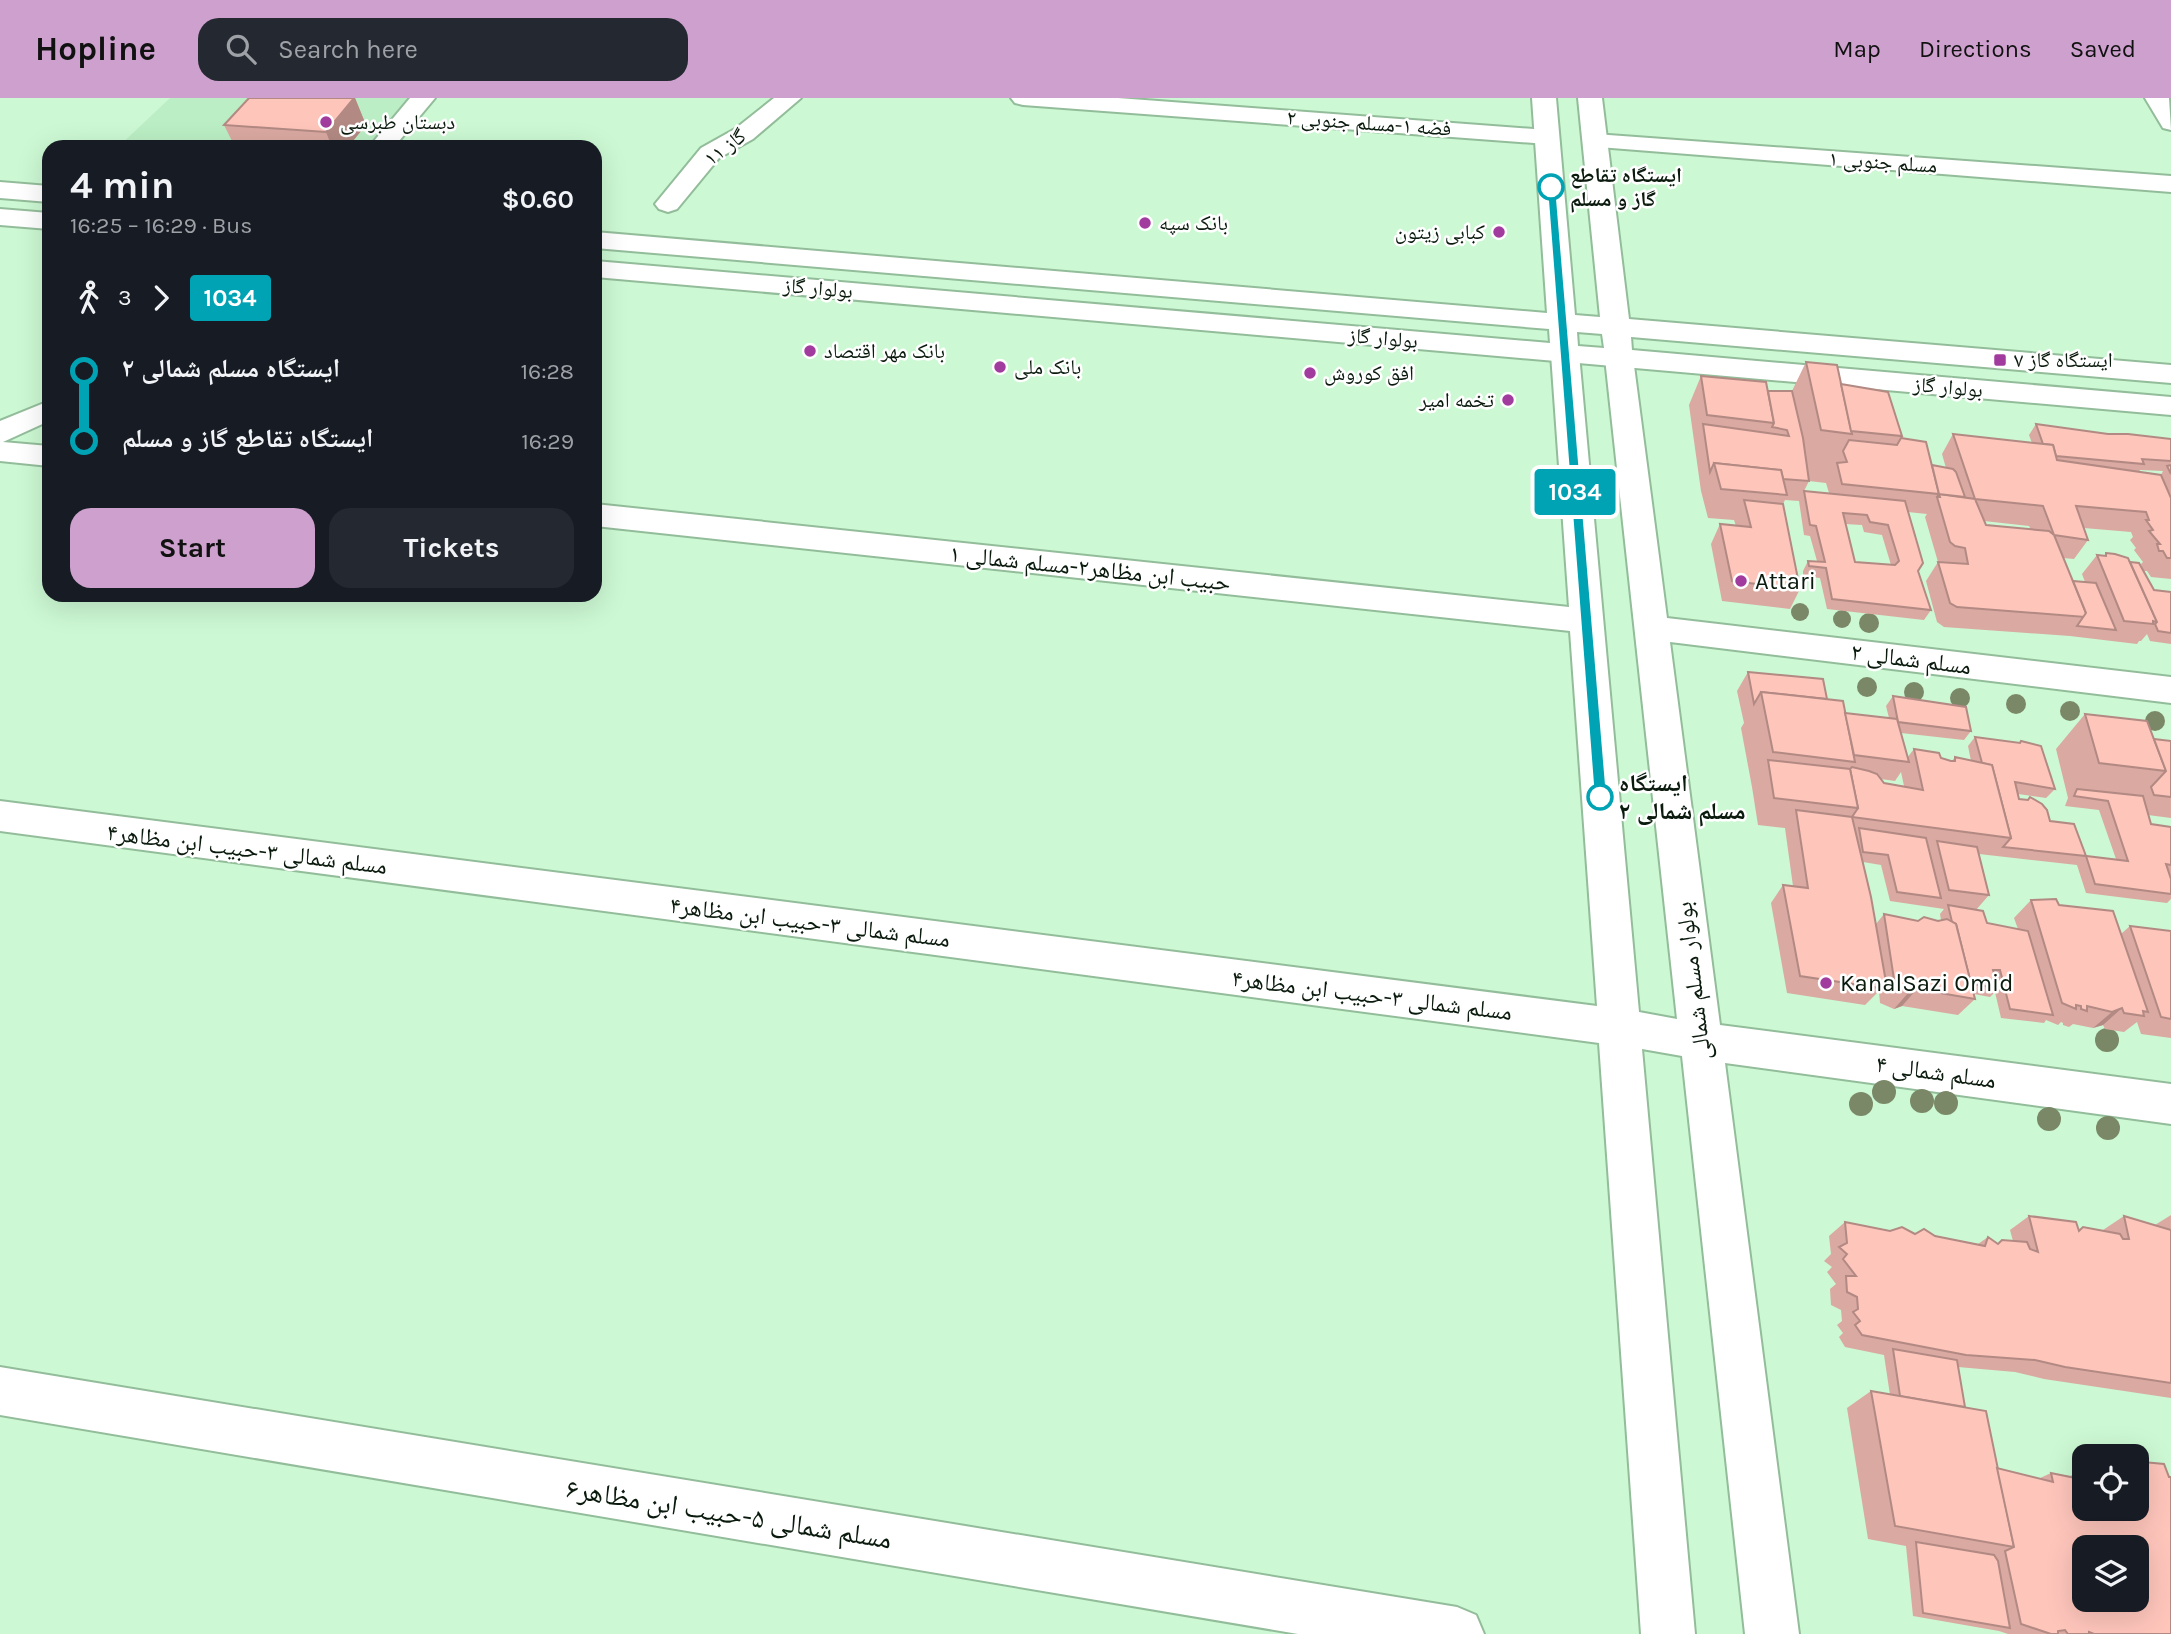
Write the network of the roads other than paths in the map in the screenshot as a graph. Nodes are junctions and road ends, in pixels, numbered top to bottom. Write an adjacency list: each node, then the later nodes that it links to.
1 (423, 98): 9 (street)
2 (789, 98): 14 (street, گاز ۱۱)
3 (1023, 98): 8 (street, فضه ۱-مسلم جنوبی ۲)
4 (1544, 98): 8 (street)
5 (1590, 98): 10 (street, بولوار مسلم شمالی)
6 (2157, 98): 7 (street)
7 (2171, 123)
8 (1547, 137): 19 (street)
9 (387, 140)
10 (1595, 141): 11 (street, ۱ مسلم جنوبی); 20 (street, بولوار مسلم شمالی)
11 (2171, 184)
12 (0, 190): 13 (street)
13 (42, 193)
14 (668, 204)
15 (0, 217): 16 (street)
16 (42, 220)
17 (602, 241): 19 (street, بولوار گاز)
18 (602, 269): 19 (street, بولوار گاز)
19 (1563, 338): 20 (street, بولوار گاز); 28 (street)
20 (1617, 343): 21 (street, بولوار گاز); 22 (street, بولوار گاز); 29 (street, بولوار مسلم شمالی)
21 (2171, 374)
22 (2171, 406)
23 (42, 413): 24 (street)
24 (0, 433)
25 (0, 451): 26 (street)
26 (42, 455)
27 (602, 516): 28 (street, حبیب ابن مظاهر۲-مسلم شمالی ۱)
28 (1586, 621): 32 (street)
29 (1651, 628): 30 (street, مسلم شمالی ۲); 33 (street, بولوار مسلم شمالی)
30 (2171, 690)
31 (0, 816): 32 (street, مسلم شمالی ۳-حبیب ابن مظاهر۴)
32 (1619, 1027): 33 (street, مسلم شمالی ۳-حبیب ابن مظاهر۴); 37 (street)
33 (1700, 1041): 34 (street, مسلم شمالی ۴); 38 (street, بولوار مسلم شمالی)
34 (2171, 1104)
35 (0, 1391): 36 (street, مسلم شمالی ۵-حبیب ابن مظاهر۶)
36 (1457, 1634)
37 (1668, 1634)
38 (1772, 1634)

